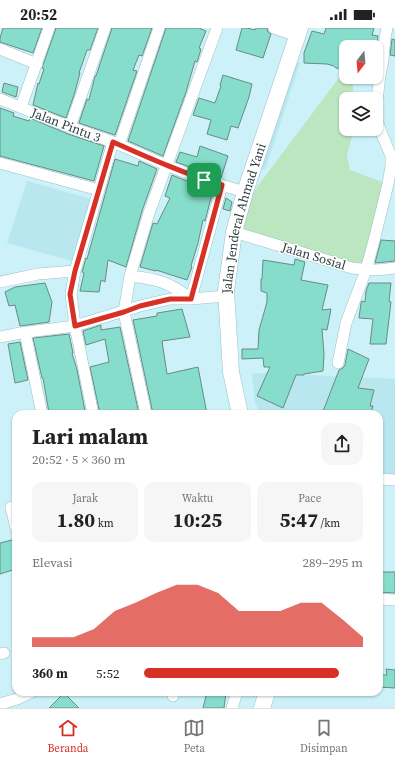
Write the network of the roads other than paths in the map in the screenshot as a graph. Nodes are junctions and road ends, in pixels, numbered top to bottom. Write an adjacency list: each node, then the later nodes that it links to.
1 (49, 28): 9 (street)
2 (104, 28): 12 (street)
3 (159, 28): 13 (street)
4 (217, 28): 15 (street)
5 (274, 28): 7 (street)
6 (387, 28): 21 (street)
7 (299, 32): 18 (highway, Jalan Jenderal Ahmad Yani)
8 (0, 49): 9 (street)
9 (37, 64): 11 (street)
10 (0, 99): 11 (street, Jalan Pintu 3)
11 (21, 107): 12 (street, Jalan Pintu 3)
12 (70, 127): 13 (street, Jalan Pintu 3)
13 (116, 144): 15 (street, Jalan Pintu 3); 17 (street)
14 (0, 163): 17 (street)
15 (166, 165): 16 (street, Jalan Pintu 3); 23 (street)
16 (222, 185): 18 (street, Jalan Pintu 3); 26 (street)
17 (99, 190): 22 (street)
18 (245, 192): 19 (highway, Jalan Jenderal Ahmad Yani)
19 (234, 232): 21 (street, Jalan Sosial); 25 (highway, Jalan Jenderal Ahmad Yani)
20 (395, 268): 21 (street, Jalan Sosial)
21 (366, 270): 31 (street)
22 (75, 271): 24 (street); 28 (street)
23 (130, 276): 26 (street); 27 (street)
24 (0, 282)
25 (226, 296): 26 (street); 35 (highway, Jalan Jenderal Ahmad Yani)
26 (191, 299): 27 (street)
27 (124, 312): 28 (street); 34 (street)
28 (75, 326): 29 (street); 33 (street)
29 (25, 332): 30 (street); 32 (street)
30 (0, 337)
31 (338, 363)
32 (41, 410)
33 (92, 410)
34 (145, 410)
35 (239, 410)
36 (383, 479): 37 (street)
37 (395, 480)
38 (12, 507): 39 (street)
39 (0, 509)
40 (383, 599): 41 (street)
41 (395, 600)
42 (23, 696): 45 (street)
43 (236, 696): 46 (street)
44 (266, 696): 47 (highway)
45 (0, 704)
46 (232, 708)
47 (262, 708)

